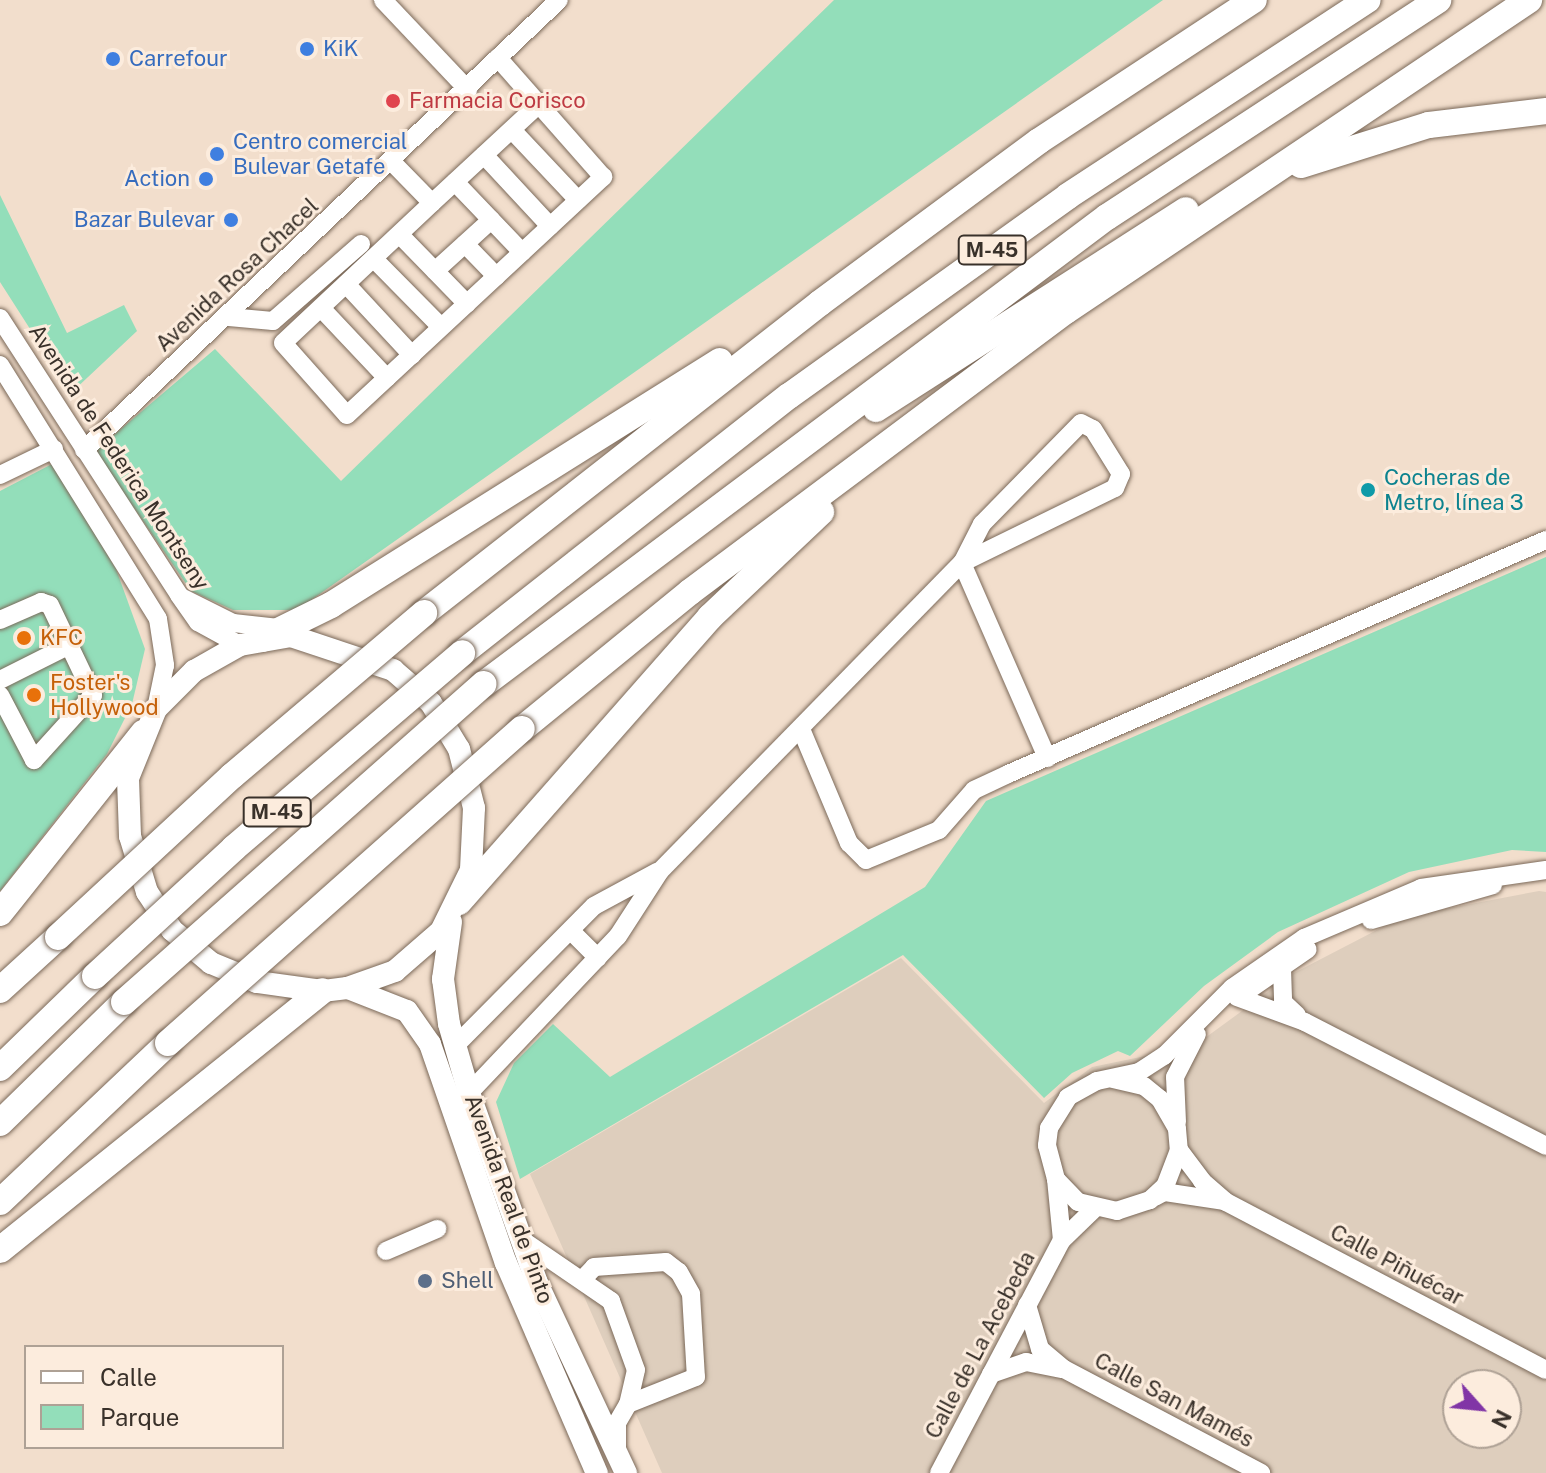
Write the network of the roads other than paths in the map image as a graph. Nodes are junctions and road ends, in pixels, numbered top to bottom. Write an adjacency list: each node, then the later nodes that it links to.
1 (383, 0): 9 (street)
2 (559, 0): 8 (street, Avenida Rosa Chacel)
3 (1254, 0): 29 (highway)
4 (1367, 0): 68 (highway, M-45, bridge)
5 (1438, 0): 39 (highway, M-45)
6 (1525, 2): 7 (highway)
7 (1497, 21): 15 (highway); 39 (highway)
8 (498, 58): 9 (street, Avenida Rosa Chacel); 10 (street)
9 (468, 90): 14 (street, Avenida Rosa Chacel)
10 (539, 104): 12 (street); 17 (street)
11 (1546, 111): 15 (highway)
12 (512, 130): 13 (street); 17 (street)
13 (484, 155): 16 (street); 20 (street)
14 (392, 162): 18 (street); 32 (street, Avenida Rosa Chacel)
15 (1267, 176): 38 (highway)
16 (455, 182): 18 (street); 19 (street)
17 (578, 200): 20 (street)
18 (432, 203): 21 (street)
19 (491, 220): 23 (street); 24 (street)
20 (550, 226): 24 (street)
21 (400, 235): 25 (street); 26 (street)
22 (361, 244): 32 (street)
23 (465, 244): 26 (street); 27 (street)
24 (522, 252): 27 (street)
25 (374, 259): 28 (street); 34 (street)
26 (435, 271): 30 (street)
27 (496, 276): 30 (street)
28 (346, 284): 31 (street); 35 (street)
29 (820, 303): 47 (highway); 63 (highway, bridge)
30 (467, 304): 34 (street)
31 (321, 308): 37 (street); 37 (street)
32 (229, 317): 41 (street, Avenida Rosa Chacel)
33 (0, 318): 41 (street, Avenida de Federica Montseny)
34 (441, 327): 35 (street)
35 (412, 355): 37 (street)
36 (0, 365): 40 (street)
37 (387, 378)
38 (914, 425): 58 (highway); 77 (highway, bridge)
39 (798, 447): 71 (highway, M-45, bridge)
40 (54, 449): 42 (street); 51 (street)
41 (84, 450): 45 (street, Avenida de Federica Montseny)
42 (0, 475)
43 (1546, 540): 54 (street)
44 (962, 563): 44 (street); 52 (street); 54 (street)
45 (179, 595): 47 (street); 47 (street, Avenida de Federica Montseny)
46 (0, 620): 48 (street)
47 (263, 637): 51 (main road, Avenida Real de Pinto); 58 (main road)
48 (64, 648): 49 (street); 50 (street)
49 (0, 680)
50 (0, 695)
51 (156, 709): 53 (main road, Avenida Real de Pinto)
52 (801, 729): 54 (street); 56 (street)
53 (143, 733): 59 (highway); 64 (main road, Avenida Real de Pinto)
54 (1047, 758)
55 (1546, 870): 69 (street)
56 (660, 871): 60 (street); 61 (street)
57 (1546, 881): 62 (street)
58 (456, 908): 64 (main road); 67 (main road, Avenida Real de Pinto)
59 (0, 913)
60 (571, 931): 61 (street); 67 (street)
61 (598, 958): 70 (street)
62 (1282, 969): 65 (street); 66 (street)
63 (0, 990)
64 (334, 990): 83 (highway); 92 (main road, Avenida Real de Pinto)
65 (1237, 997): 66 (street); 72 (street)
66 (1305, 1022): 73 (street)
67 (455, 1046): 70 (main road, Avenida Real de Pinto)
68 (0, 1068)
69 (1113, 1079): 72 (street); 75 (street)
70 (469, 1093): 81 (main road, Avenida Real de Pinto)
71 (0, 1123)
72 (1177, 1129): 74 (street)
73 (1546, 1146)
74 (1179, 1150): 76 (street); 78 (street, Calle Piñuécar)
75 (1056, 1179): 79 (street); 82 (street, Calle de La Acebeda)
76 (1151, 1199): 78 (street, Calle Piñuécar); 79 (street)
77 (0, 1202)
78 (1226, 1202): 88 (street, Calle Piñuécar)
79 (1094, 1209): 82 (street, Calle de La Acebeda)
80 (437, 1229): 84 (street)
81 (519, 1238): 85 (street); 91 (main road, Avenida Real de Pinto)
82 (1062, 1240): 86 (street, Calle de La Acebeda)
83 (0, 1250)
84 (386, 1251)
85 (583, 1279): 90 (street); 90 (street)
86 (1027, 1305): 87 (street, Calle San Mamés); 89 (street, Calle de La Acebeda)
87 (1064, 1369): 89 (street, Calle San Mamés); 94 (street, Calle San Mamés)
88 (1546, 1370)
89 (991, 1374): 93 (street, Calle de La Acebeda)
90 (628, 1404): 91 (street)
91 (621, 1463)
92 (597, 1473)
93 (939, 1473)
94 (1261, 1473)

